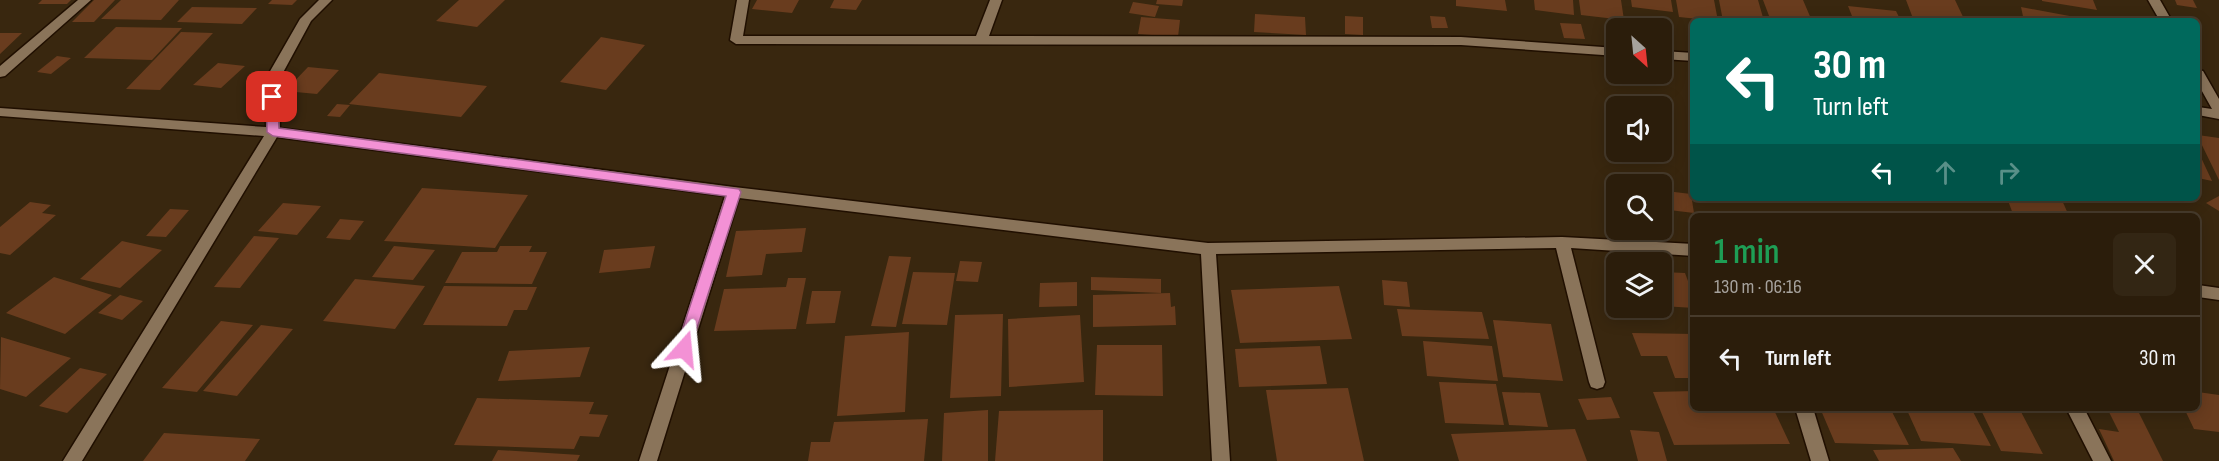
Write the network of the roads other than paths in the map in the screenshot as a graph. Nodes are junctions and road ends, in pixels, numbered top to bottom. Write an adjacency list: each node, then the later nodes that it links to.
1 (85, 0): 11 (street)
2 (326, 0): 17 (street)
3 (742, 0): 7 (street)
4 (996, 0): 7 (street)
5 (2154, 0): 6 (street)
6 (2164, 18)
7 (981, 40): 8 (street)
8 (1606, 51)
9 (1672, 56): 10 (street)
10 (1690, 57)
11 (0, 73)
12 (2200, 77): 13 (street)
13 (2219, 110)
14 (2200, 111): 16 (street)
15 (0, 112): 17 (street)
16 (2219, 115)
17 (273, 132): 18 (street); 27 (street)
18 (734, 192): 20 (street); 28 (street)
19 (1562, 242): 20 (street); 21 (street); 24 (street)
20 (1208, 249): 29 (street)
21 (1690, 250)
22 (2200, 291): 23 (street)
23 (2219, 294)
24 (1597, 382)
25 (1805, 411): 30 (street)
26 (2077, 411): 31 (street)
27 (72, 461)
28 (648, 461)
29 (1221, 461)
30 (1820, 461)
31 (2102, 461)

